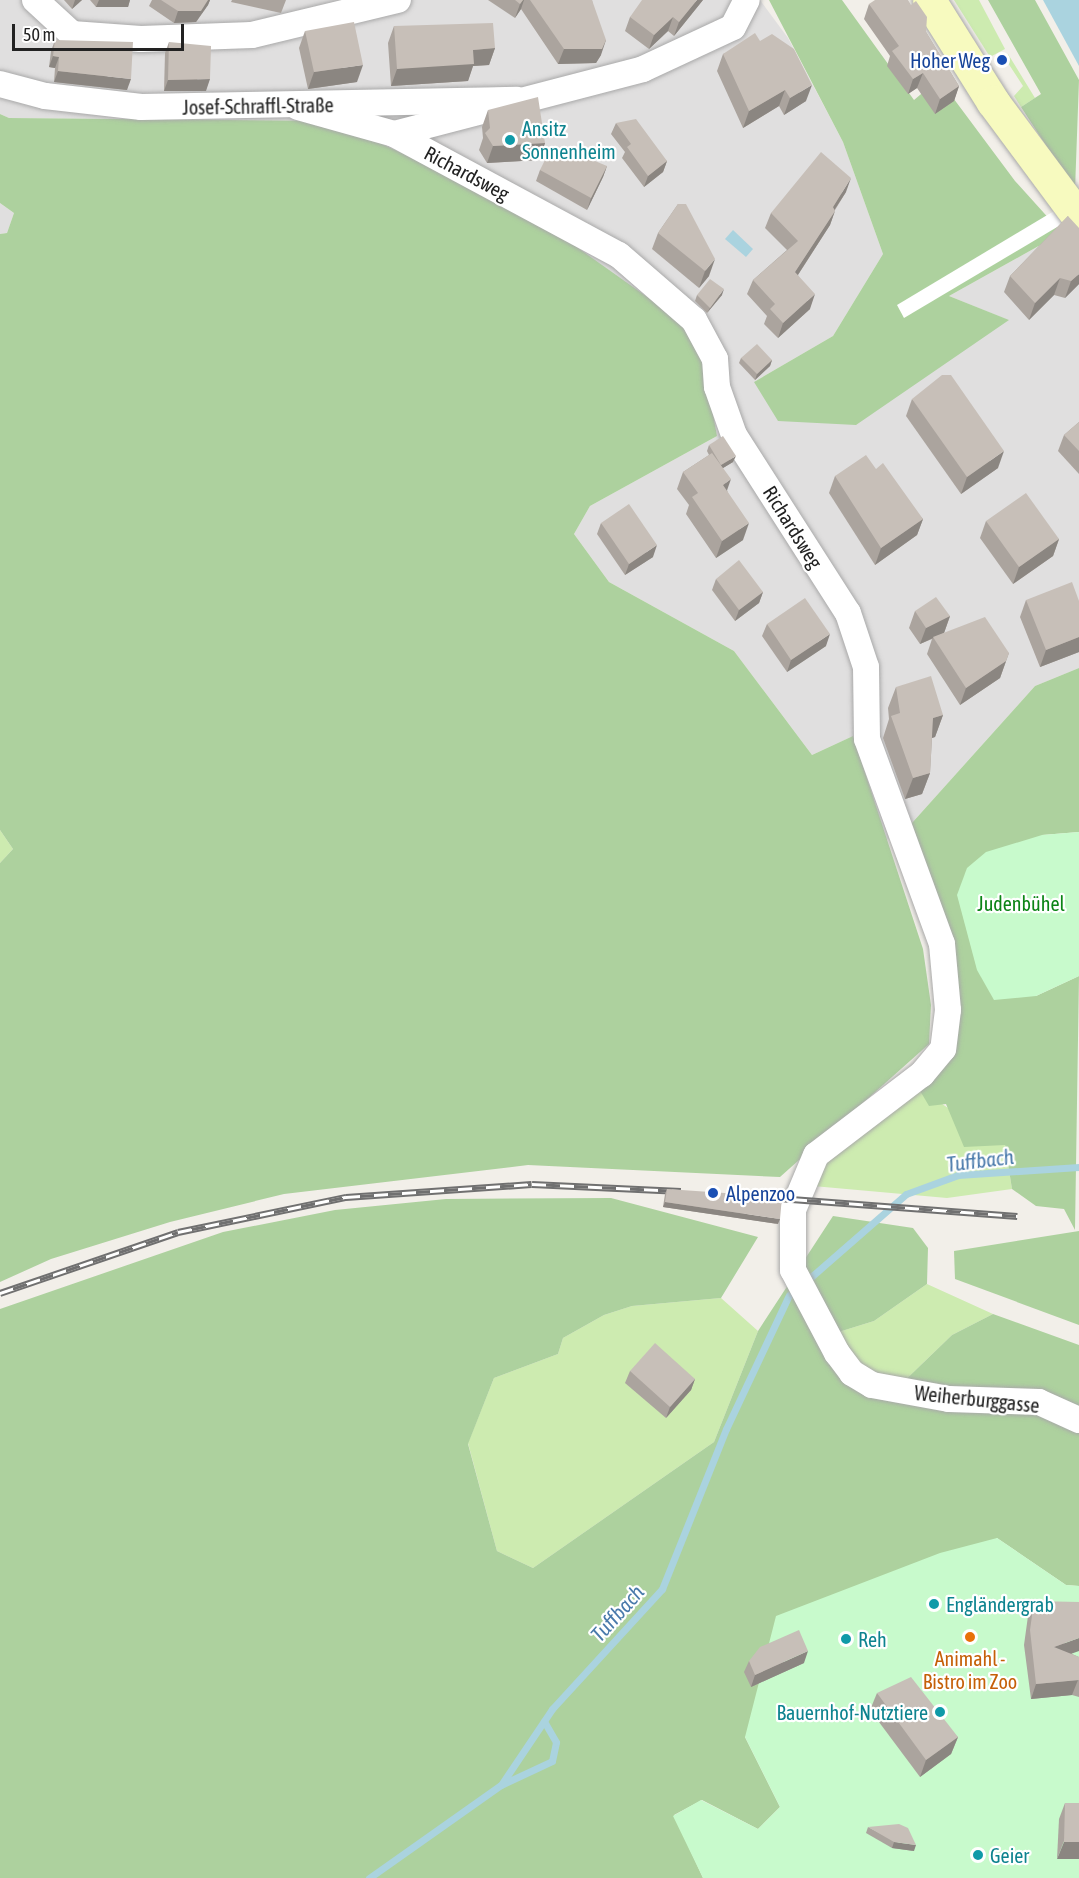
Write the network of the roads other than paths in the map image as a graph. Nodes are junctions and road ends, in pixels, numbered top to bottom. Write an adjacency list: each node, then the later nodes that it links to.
1 (35, 0): 5 (street)
2 (398, 0): 5 (street)
3 (747, 0): 7 (street, Richardsweg)
4 (929, 1): 10 (street)
5 (366, 5)
6 (0, 84): 8 (street, Josef-Schraffl-Straße)
7 (517, 100): 8 (street, Josef-Schraffl-Straße); 9 (street, Richardsweg)
8 (298, 107): 9 (street, Richardsweg)
9 (394, 134): 11 (street, Richardsweg)
10 (1079, 218)
11 (922, 1074): 12 (street, Weiherburggasse)
12 (1079, 1420)

